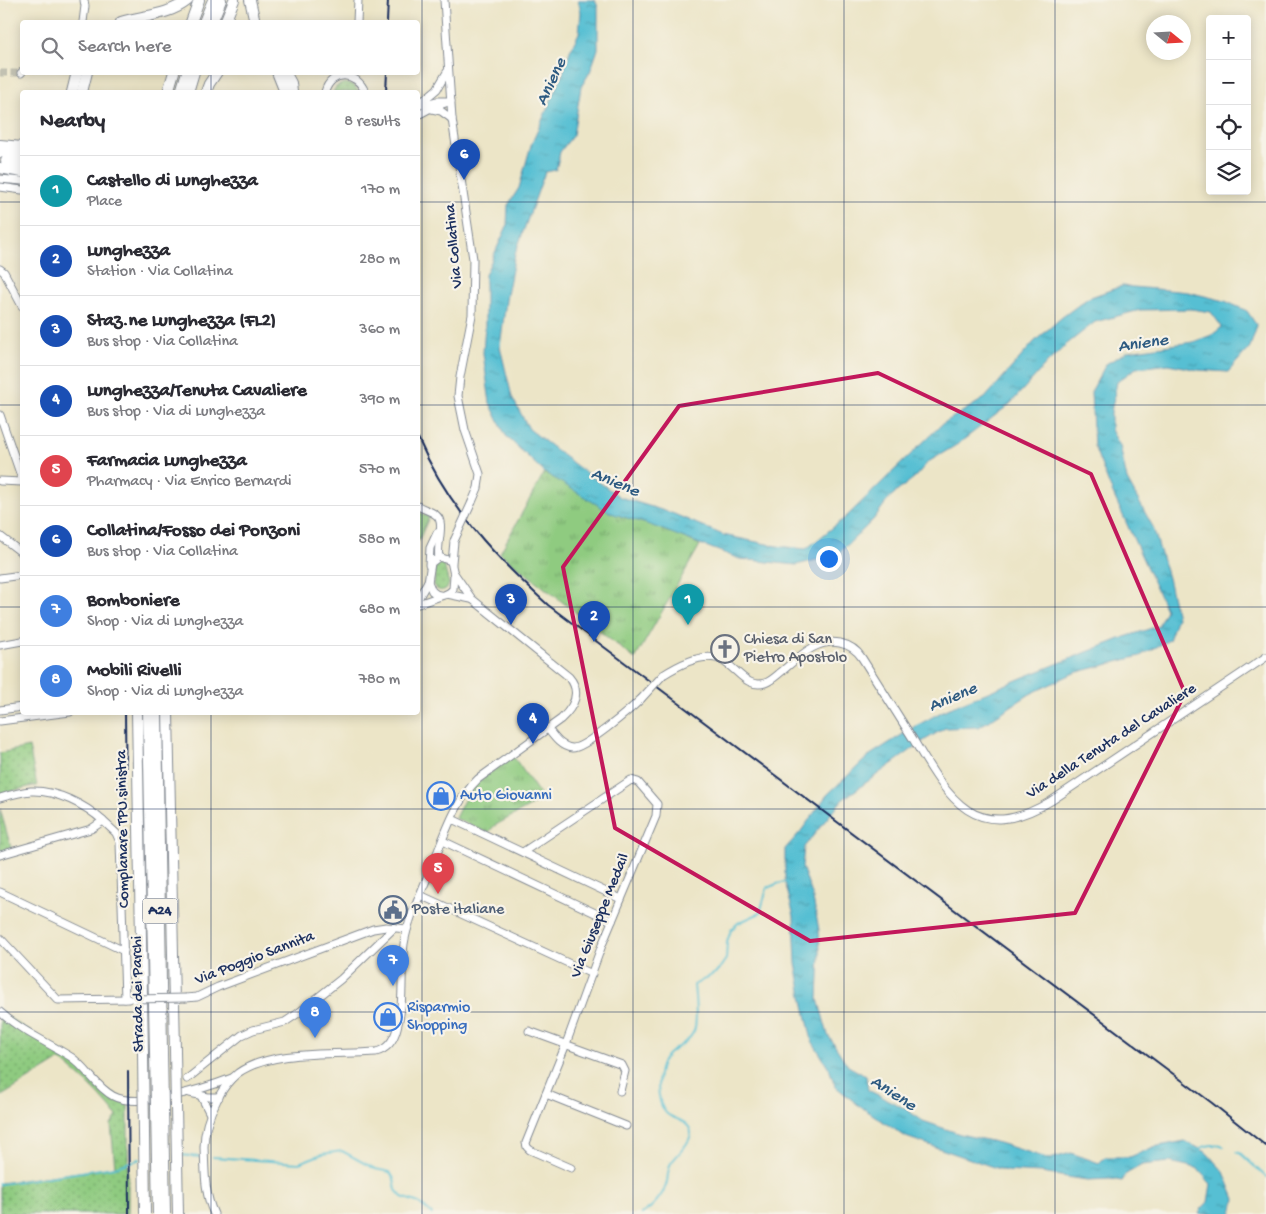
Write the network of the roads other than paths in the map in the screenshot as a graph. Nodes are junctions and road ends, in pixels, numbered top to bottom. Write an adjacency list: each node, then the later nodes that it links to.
1 (84, 0): 10 (street)
2 (188, 0): 11 (highway)
3 (199, 0): 12 (highway)
4 (213, 0): 13 (highway)
5 (220, 0): 14 (highway)
6 (234, 0): 15 (highway)
7 (250, 0): 16 (highway)
8 (358, 0): 17 (street)
9 (444, 0): 18 (street, Via Collatina)
10 (83, 20)
11 (131, 20)
12 (192, 20)
13 (205, 20)
14 (213, 20)
15 (226, 20)
16 (255, 20)
17 (357, 20)
18 (448, 70): 45 (street, Via Collatina); 46 (street)
19 (77, 75): 33 (highway)
20 (86, 75): 34 (highway)
21 (169, 75): 35 (highway)
22 (173, 75): 36 (highway)
23 (186, 75): 37 (highway)
24 (193, 75): 38 (highway)
25 (207, 75): 39 (highway)
26 (215, 75): 40 (highway)
27 (278, 75): 41 (highway)
28 (287, 75): 42 (highway)
29 (341, 75): 43 (street)
30 (346, 75): 32 (street)
31 (357, 75): 32 (street)
32 (358, 81): 44 (street)
33 (73, 90)
34 (82, 90)
35 (167, 90)
36 (168, 90)
37 (182, 90)
38 (189, 90)
39 (203, 90)
40 (207, 90)
41 (284, 90)
42 (292, 90)
43 (326, 90)
44 (364, 90)
45 (451, 101): 47 (street); 48 (street); 50 (street, Via Collatina)
46 (420, 103)
47 (420, 105)
48 (429, 109): 49 (street); 50 (street)
49 (420, 114)
50 (452, 119): 72 (street, Via Collatina, bridge)
51 (0, 145): 52 (highway)
52 (20, 147)
53 (0, 152): 54 (highway)
54 (20, 156)
55 (0, 160): 56 (highway)
56 (20, 163)
57 (0, 168): 58 (highway)
58 (20, 172)
59 (0, 179): 60 (street)
60 (20, 181)
61 (0, 187): 62 (street)
62 (20, 190)
63 (0, 269): 64 (street)
64 (20, 302)
65 (0, 415): 66 (street)
66 (20, 474)
67 (20, 480): 68 (street)
68 (0, 481)
69 (420, 507): 70 (street)
70 (441, 526): 74 (street); 76 (street)
71 (0, 536): 73 (street)
72 (454, 541): 74 (street, Via Collatina); 75 (street, Via Collatina)
73 (20, 551)
74 (441, 557): 75 (street); 76 (street)
75 (452, 563): 77 (street)
76 (430, 568): 80 (street)
77 (454, 573): 82 (street); 83 (street)
78 (20, 575): 79 (street)
79 (0, 578)
80 (428, 581): 81 (street); 82 (street)
81 (420, 595)
82 (445, 595): 83 (street); 84 (street)
83 (472, 599): 96 (street)
84 (420, 603)
85 (20, 641): 86 (street)
86 (0, 645)
87 (1266, 657): 96 (street, Via della Tenuta del Cavaliere, bridge)
88 (20, 707): 89 (street)
89 (0, 710)
90 (47, 715): 95 (street)
91 (137, 715): 129 (highway, Complanare TPU sinistra, bridge)
92 (148, 715): 97 (highway, Strada dei Parchi / A24)
93 (157, 715): 97 (highway, Strada dei Parchi / A24)
94 (168, 715): 132 (highway, bridge)
95 (0, 721)
96 (548, 729): 99 (street)
97 (153, 769): 117 (highway, Strada dei Parchi / A24)
98 (0, 798): 100 (street)
99 (452, 819): 101 (street); 102 (street)
100 (103, 821): 103 (street); 111 (street)
101 (443, 841): 105 (street); 107 (street)
102 (523, 852): 106 (street); 106 (street, Via Giuseppe Medail)
103 (0, 855)
104 (0, 892): 111 (street)
105 (420, 895): 109 (street); 112 (street)
106 (621, 899): 107 (street, Via Giuseppe Medail)
107 (612, 921): 112 (street, Via Giuseppe Medail)
108 (394, 928): 109 (street, Via Poggio Sannita); 113 (street, Via Poggio Sannita, bridge); 119 (street)
109 (407, 929): 118 (street)
110 (0, 938): 113 (street, Via Poggio Sannita)
111 (124, 951): 113 (street)
112 (592, 974): 116 (street, Via Giuseppe Medail)
113 (125, 999)
114 (0, 1012): 121 (street)
115 (530, 1031): 116 (street)
116 (566, 1044): 122 (street); 123 (street, Via Giuseppe Medail)
117 (158, 1053): 130 (highway, Strada dei Parchi / A24, bridge); 131 (highway, Strada dei Parchi / A24, bridge)
118 (232, 1078): 120 (street); 125 (street)
119 (187, 1079)
120 (206, 1088): 121 (street); 125 (street)
121 (186, 1092): 124 (street)
122 (620, 1092)
123 (546, 1094): 127 (street); 128 (street, Via Giuseppe Medail)
124 (201, 1096): 125 (street); 126 (street)
125 (219, 1097): 126 (street)
126 (210, 1114): 133 (street)
127 (626, 1126)
128 (571, 1168)
129 (145, 1214)
130 (158, 1214)
131 (165, 1214)
132 (178, 1214)
133 (214, 1214)

